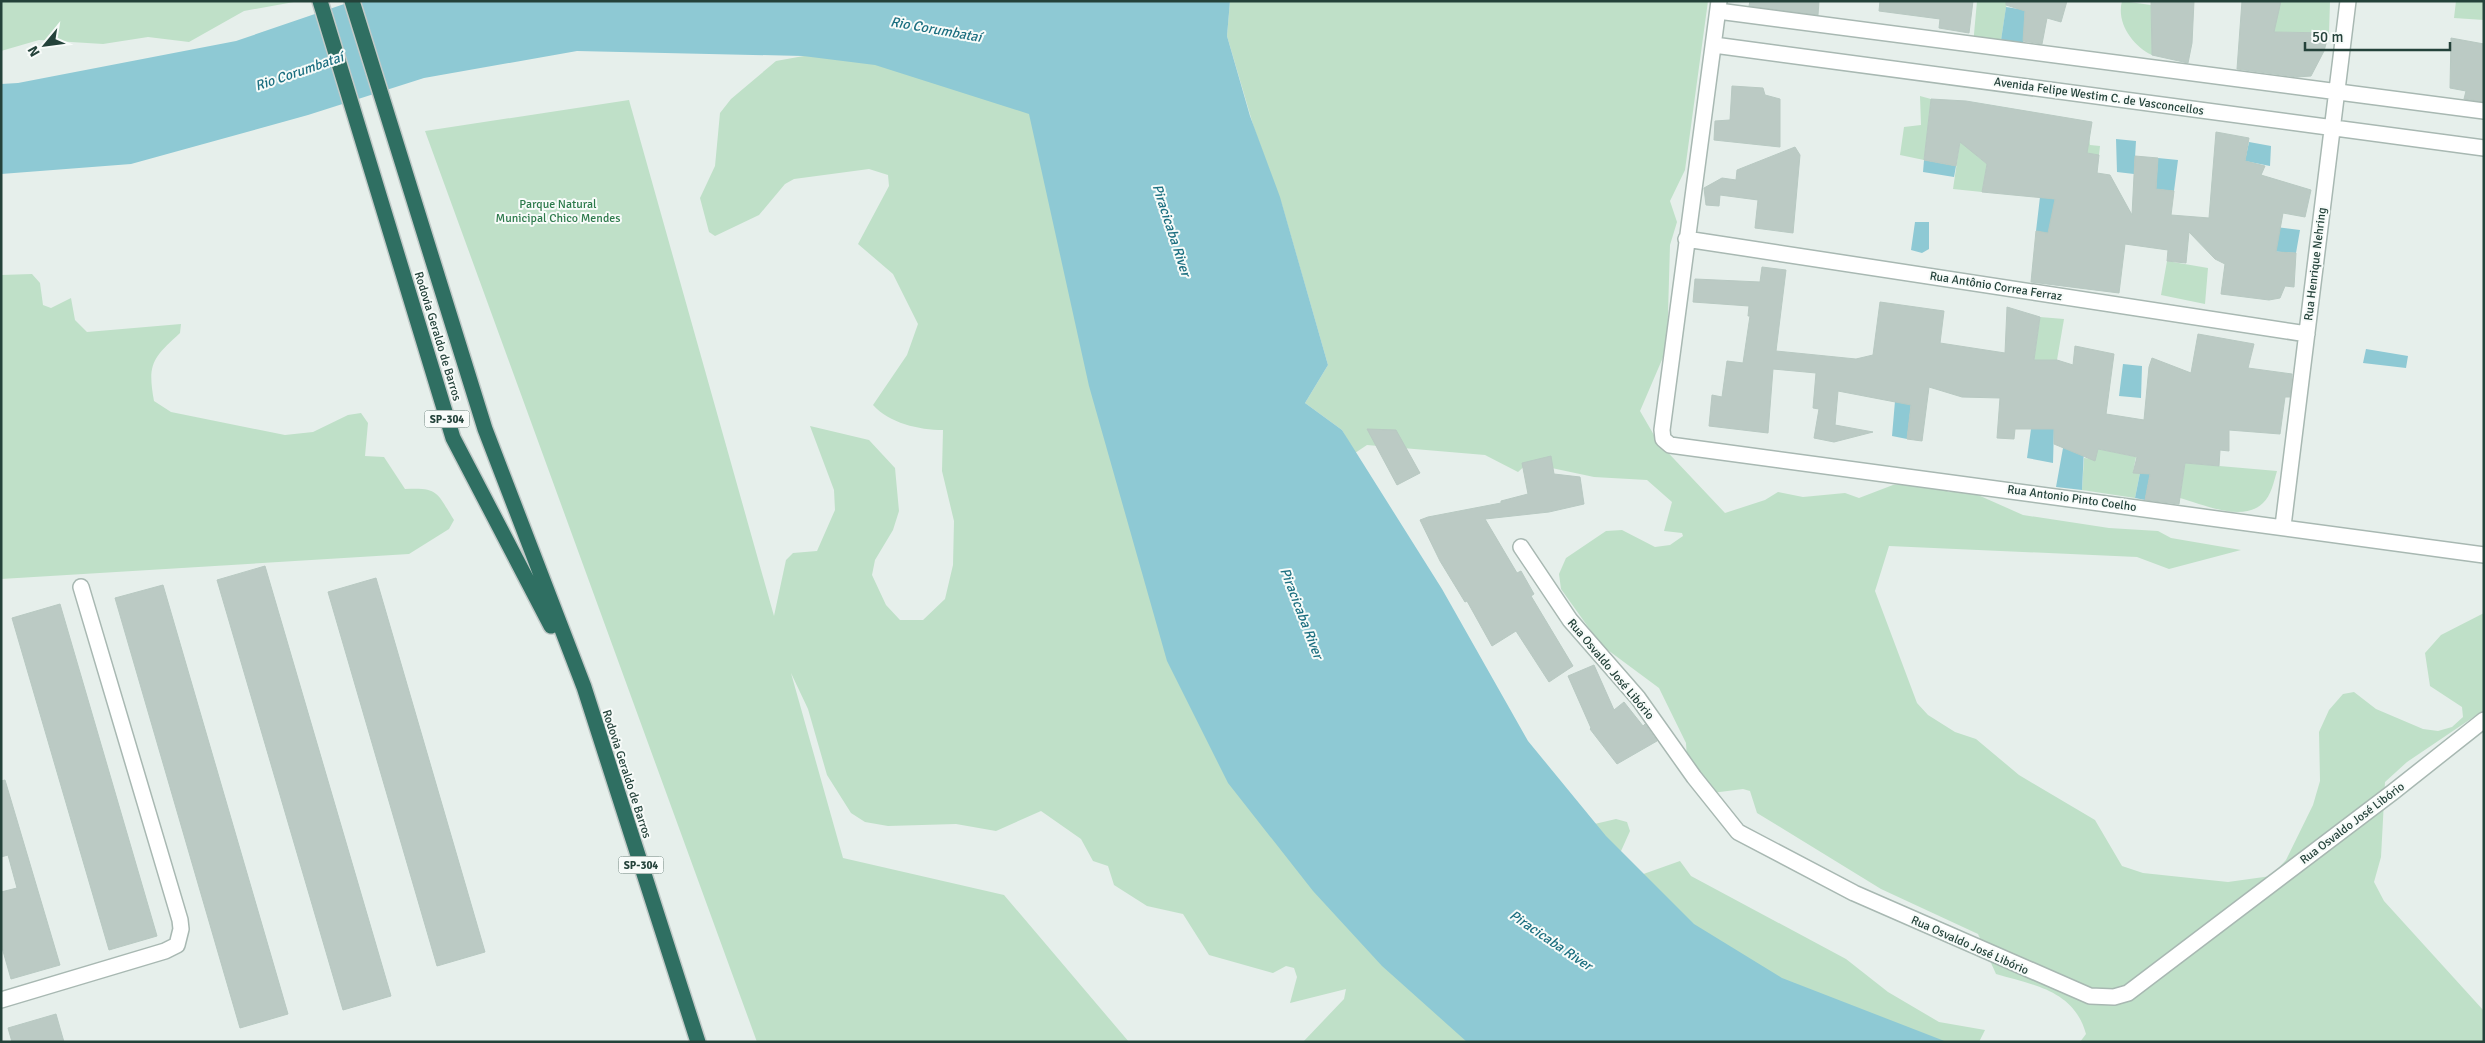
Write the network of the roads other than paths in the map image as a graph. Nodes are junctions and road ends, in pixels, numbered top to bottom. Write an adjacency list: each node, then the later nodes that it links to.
1 (320, 1): 16 (highway, Rodovia Geraldo de Barros / SP-304)
2 (352, 1): 16 (highway, Rodovia Geraldo de Barros / SP-304)
3 (2348, 1): 6 (street, Rua Henrique Nehring)
4 (1718, 6): 5 (street); 6 (street)
5 (1714, 44): 8 (street, Avenida Felipe Westim C. de Vasconcellos); 10 (street)
6 (2337, 91): 7 (street); 8 (street, Rua Henrique Nehring)
7 (2484, 110)
8 (2332, 128): 9 (street, Avenida Felipe Westim C. de Vasconcellos); 11 (street, Rua Henrique Nehring)
9 (2484, 148)
10 (1686, 239): 11 (street, Rua Antônio Correa Ferraz); 12 (street, Rua Antonio Pinto Coelho)
11 (2307, 334): 12 (street, Rua Henrique Nehring)
12 (2283, 526): 14 (street, Rua Antonio Pinto Coelho)
13 (1521, 546): 17 (street, Rua Osvaldo José Libório)
14 (2484, 554)
15 (82, 587): 18 (street)
16 (584, 687): 19 (highway, Rodovia Geraldo de Barros / SP-304)
17 (2484, 720)
18 (1, 1000)
19 (698, 1042)

